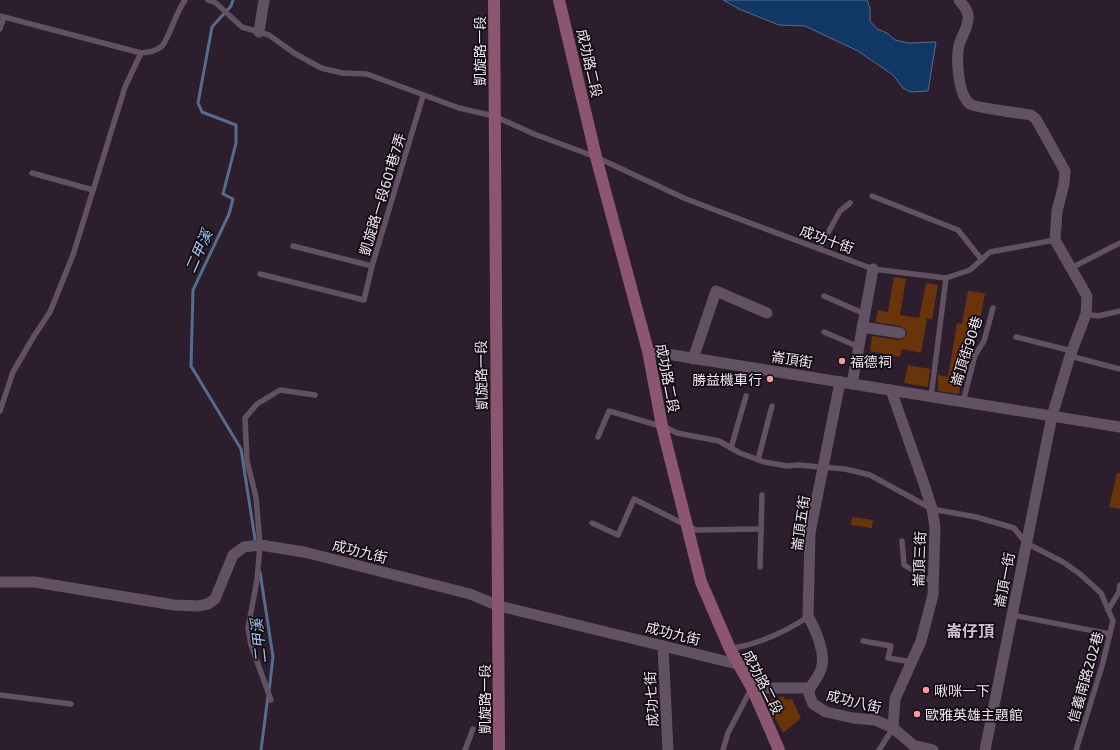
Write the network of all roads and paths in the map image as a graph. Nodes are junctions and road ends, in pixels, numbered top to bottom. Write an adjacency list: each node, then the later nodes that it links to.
1 (185, 0): 10 (lane)
2 (208, 0): 9 (lane, 成功十街)
3 (264, 0): 9 (street)
4 (494, 0): 12 (street, 凱旋路一段)
5 (559, 0): 13 (street, 成功路二段)
6 (959, 0): 18 (street)
7 (2, 16): 8 (lane); 10 (lane)
8 (0, 29)
9 (259, 32): 11 (lane, 成功十街)
10 (141, 53): 15 (lane)
11 (423, 96): 12 (lane, 成功十街); 23 (lane, 凱旋路一段601巷7弄)
12 (494, 116): 13 (lane, 成功十街); 71 (street, 凱旋路一段)
13 (596, 157): 21 (lane, 成功十街); 39 (street, 成功路二段)
14 (32, 173): 15 (lane)
15 (93, 190): 51 (lane)
16 (872, 196): 22 (lane)
17 (850, 202): 21 (lane)
18 (1055, 240): 22 (lane, 成功十街); 24 (street)
19 (1120, 243): 24 (lane)
20 (293, 246): 23 (lane, 凱旋路一段601巷7弄)
21 (819, 249): 25 (lane, 成功十街)
22 (982, 260): 27 (lane, 成功十街)
23 (372, 266): 26 (lane)
24 (1071, 268): 33 (street)
25 (873, 269): 27 (lane, 成功十街); 32 (street)
26 (260, 274)
27 (946, 278): 48 (lane)
28 (824, 296): 32 (lane)
29 (992, 308): 49 (lane, 崙頂街90巷)
30 (1120, 311): 33 (lane)
31 (767, 313): 41 (street)
32 (865, 314): 34 (street)
33 (1086, 314): 40 (street, 崙頂一街)
34 (862, 327): 36 (street); 38 (street)
35 (824, 332): 38 (lane)
36 (900, 333)
37 (1016, 337): 40 (lane)
38 (859, 347): 44 (street)
39 (648, 352): 41 (street, 崙頂街); 53 (street, 成功路二段)
40 (1071, 354): 42 (lane); 52 (street, 崙頂一街)
41 (693, 359): 43 (street, 崙頂街)
42 (1120, 369)
43 (840, 382): 44 (street, 崙頂街); 58 (street, 崙頂五街)
44 (852, 384): 45 (street, 崙頂街)
45 (891, 390): 48 (street, 崙頂街); 60 (street, 崙頂三街)
46 (315, 395): 66 (lane)
47 (746, 396): 56 (lane)
48 (931, 397): 49 (street, 崙頂街)
49 (963, 402): 52 (street, 崙頂街)
50 (772, 406): 57 (lane)
51 (0, 411)
52 (1052, 416): 54 (street, 崙頂街); 65 (street, 崙頂一街)
53 (662, 426): 55 (lane); 56 (lane); 62 (street, 成功路二段)
54 (1120, 427)
55 (598, 437)
56 (731, 448): 57 (lane)
57 (758, 460): 58 (lane)
58 (824, 468): 60 (lane); 74 (street, 崙頂五街)
59 (762, 495): 63 (lane)
60 (932, 509): 65 (lane); 69 (street, 崙頂三街)
61 (592, 523): 62 (lane)
62 (687, 524): 63 (lane); 78 (street, 成功路二段)
63 (761, 529): 67 (lane)
64 (902, 541): 69 (lane)
65 (1026, 543): 72 (lane, 信義南路202巷); 73 (street, 崙頂一街)
66 (260, 545): 68 (street, 成功九街); 71 (street, 成功九街); 84 (lane)
67 (760, 567)
68 (0, 582)
69 (933, 582): 79 (street, 崙頂三街)
70 (1120, 585): 72 (lane)
71 (499, 606): 77 (street, 成功九街); 90 (street, 凱旋路一段)
72 (1108, 610): 75 (lane, 信義南路202巷)
73 (1012, 615): 75 (lane); 96 (street, 崙頂一街)
74 (808, 617): 78 (lane); 82 (street, 崙頂五街)
75 (1110, 634): 97 (lane, 信義南路202巷)
76 (862, 641): 79 (lane)
77 (663, 646): 80 (street, 成功九街); 91 (street, 成功七街)
78 (730, 649): 80 (street, 成功路二段)
79 (912, 662): 86 (street, 崙頂三街)
80 (737, 664): 81 (street, 成功路二段)
81 (752, 688): 82 (street, 成功八街); 92 (lane); 93 (street, 成功路二段)
82 (810, 688): 86 (street, 成功八街)
83 (0, 695): 85 (lane)
84 (271, 700)
85 (71, 704)
86 (893, 728): 88 (street, 成功八街); 94 (lane)
87 (473, 729): 89 (lane)
88 (913, 748): 95 (street, 成功八街)
89 (465, 750)
90 (499, 750)
91 (668, 750)
92 (723, 750)
93 (779, 750)
94 (879, 750)
95 (933, 750)
96 (985, 750)
97 (1076, 750)

